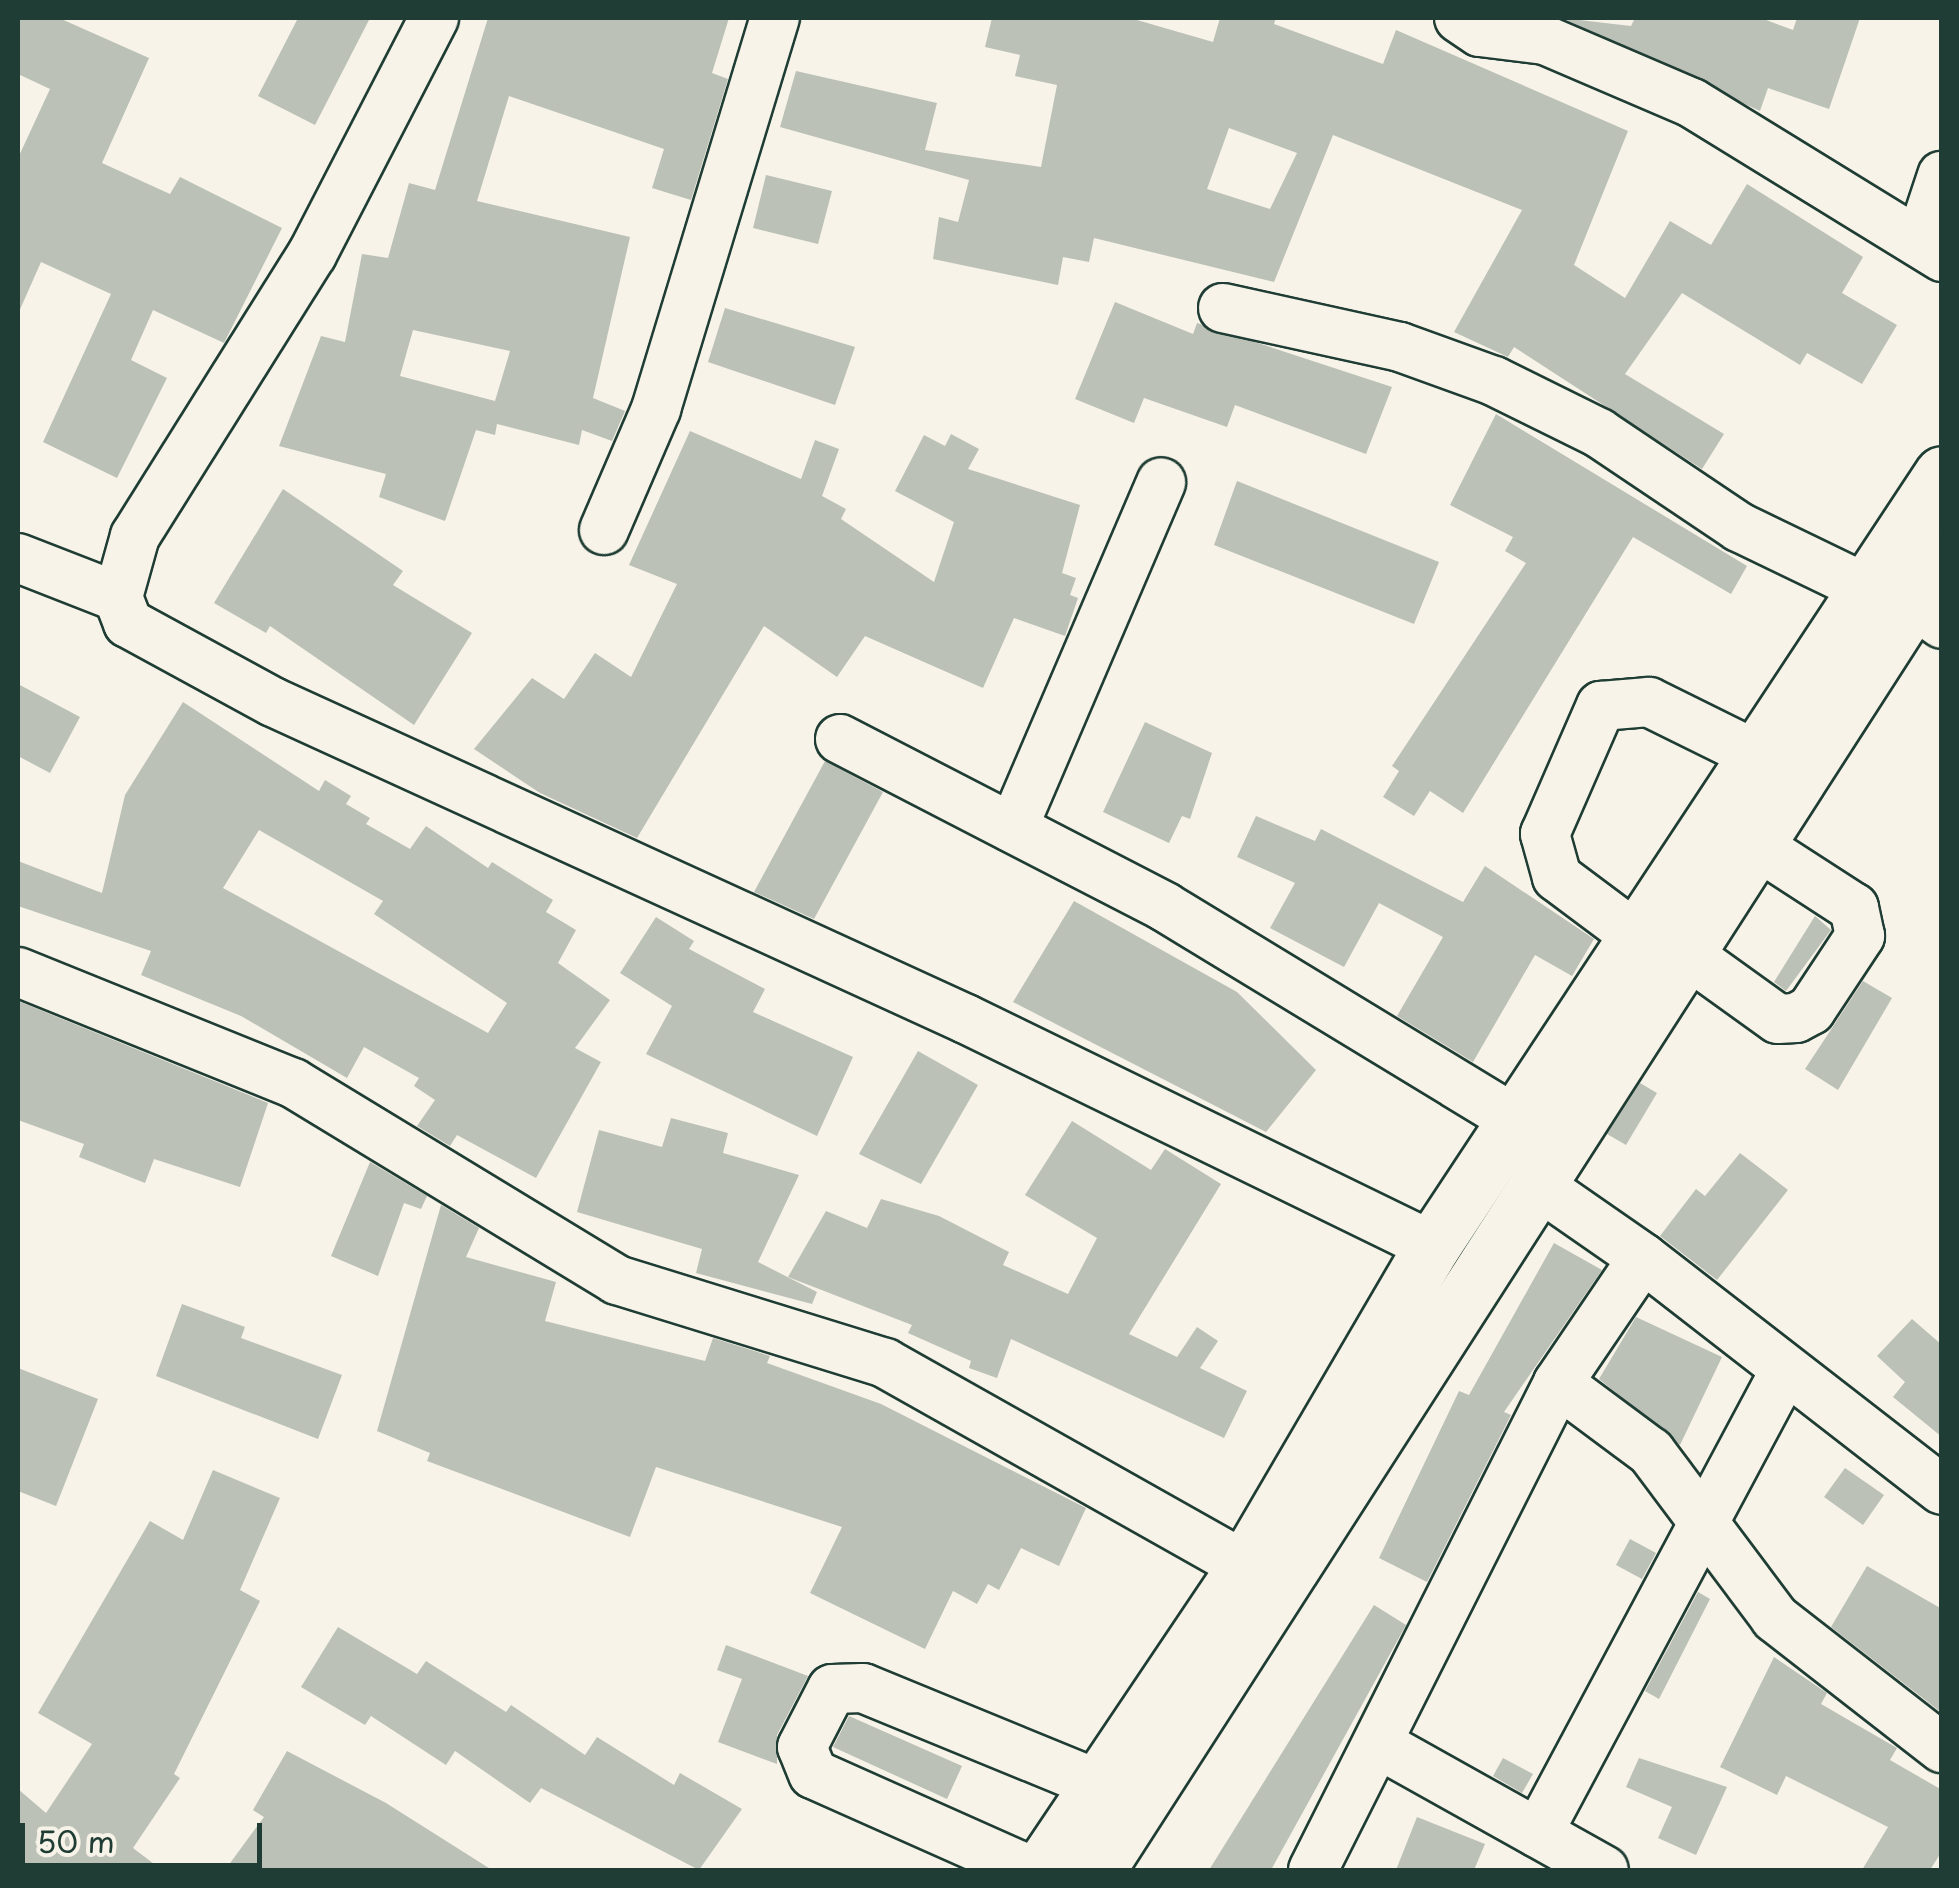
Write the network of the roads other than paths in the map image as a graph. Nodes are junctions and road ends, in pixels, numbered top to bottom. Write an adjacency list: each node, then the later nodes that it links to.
1 (434, 18): 12 (street)
2 (775, 18): 9 (street)
3 (1475, 22): 5 (street)
4 (1942, 176): 5 (street)
5 (1931, 250)
6 (1224, 308): 13 (street)
7 (1942, 474): 13 (main road)
8 (1162, 482): 16 (street)
9 (604, 530)
10 (1942, 556): 13 (main road)
11 (18, 558): 12 (street)
12 (118, 598): 23 (street)
13 (1905, 604): 15 (main road); 17 (main road)
14 (840, 739): 16 (street)
15 (1754, 754): 18 (main road); 18 (street)
16 (1013, 828): 21 (street)
17 (1755, 844): 19 (main road); 19 (street)
18 (1636, 936): 21 (main road)
19 (1686, 953): 22 (main road)
20 (18, 972): 29 (street)
21 (1515, 1120): 23 (main road)
22 (1538, 1184): 24 (street); 36 (main road)
23 (1432, 1246): 29 (main road)
24 (1643, 1258): 26 (street); 27 (street)
25 (1782, 1376): 28 (street)
26 (1558, 1383): 28 (street); 30 (street)
27 (1942, 1490)
28 (1704, 1518): 31 (street); 33 (street)
29 (1245, 1566): 32 (main road)
30 (1382, 1746): 33 (street); 37 (street)
31 (1942, 1748)
32 (1094, 1784): 34 (street); 35 (main road)
33 (1538, 1833): 38 (street)
34 (1029, 1870)
35 (1041, 1870)
36 (1096, 1870)
37 (1313, 1870)
38 (1604, 1870)

